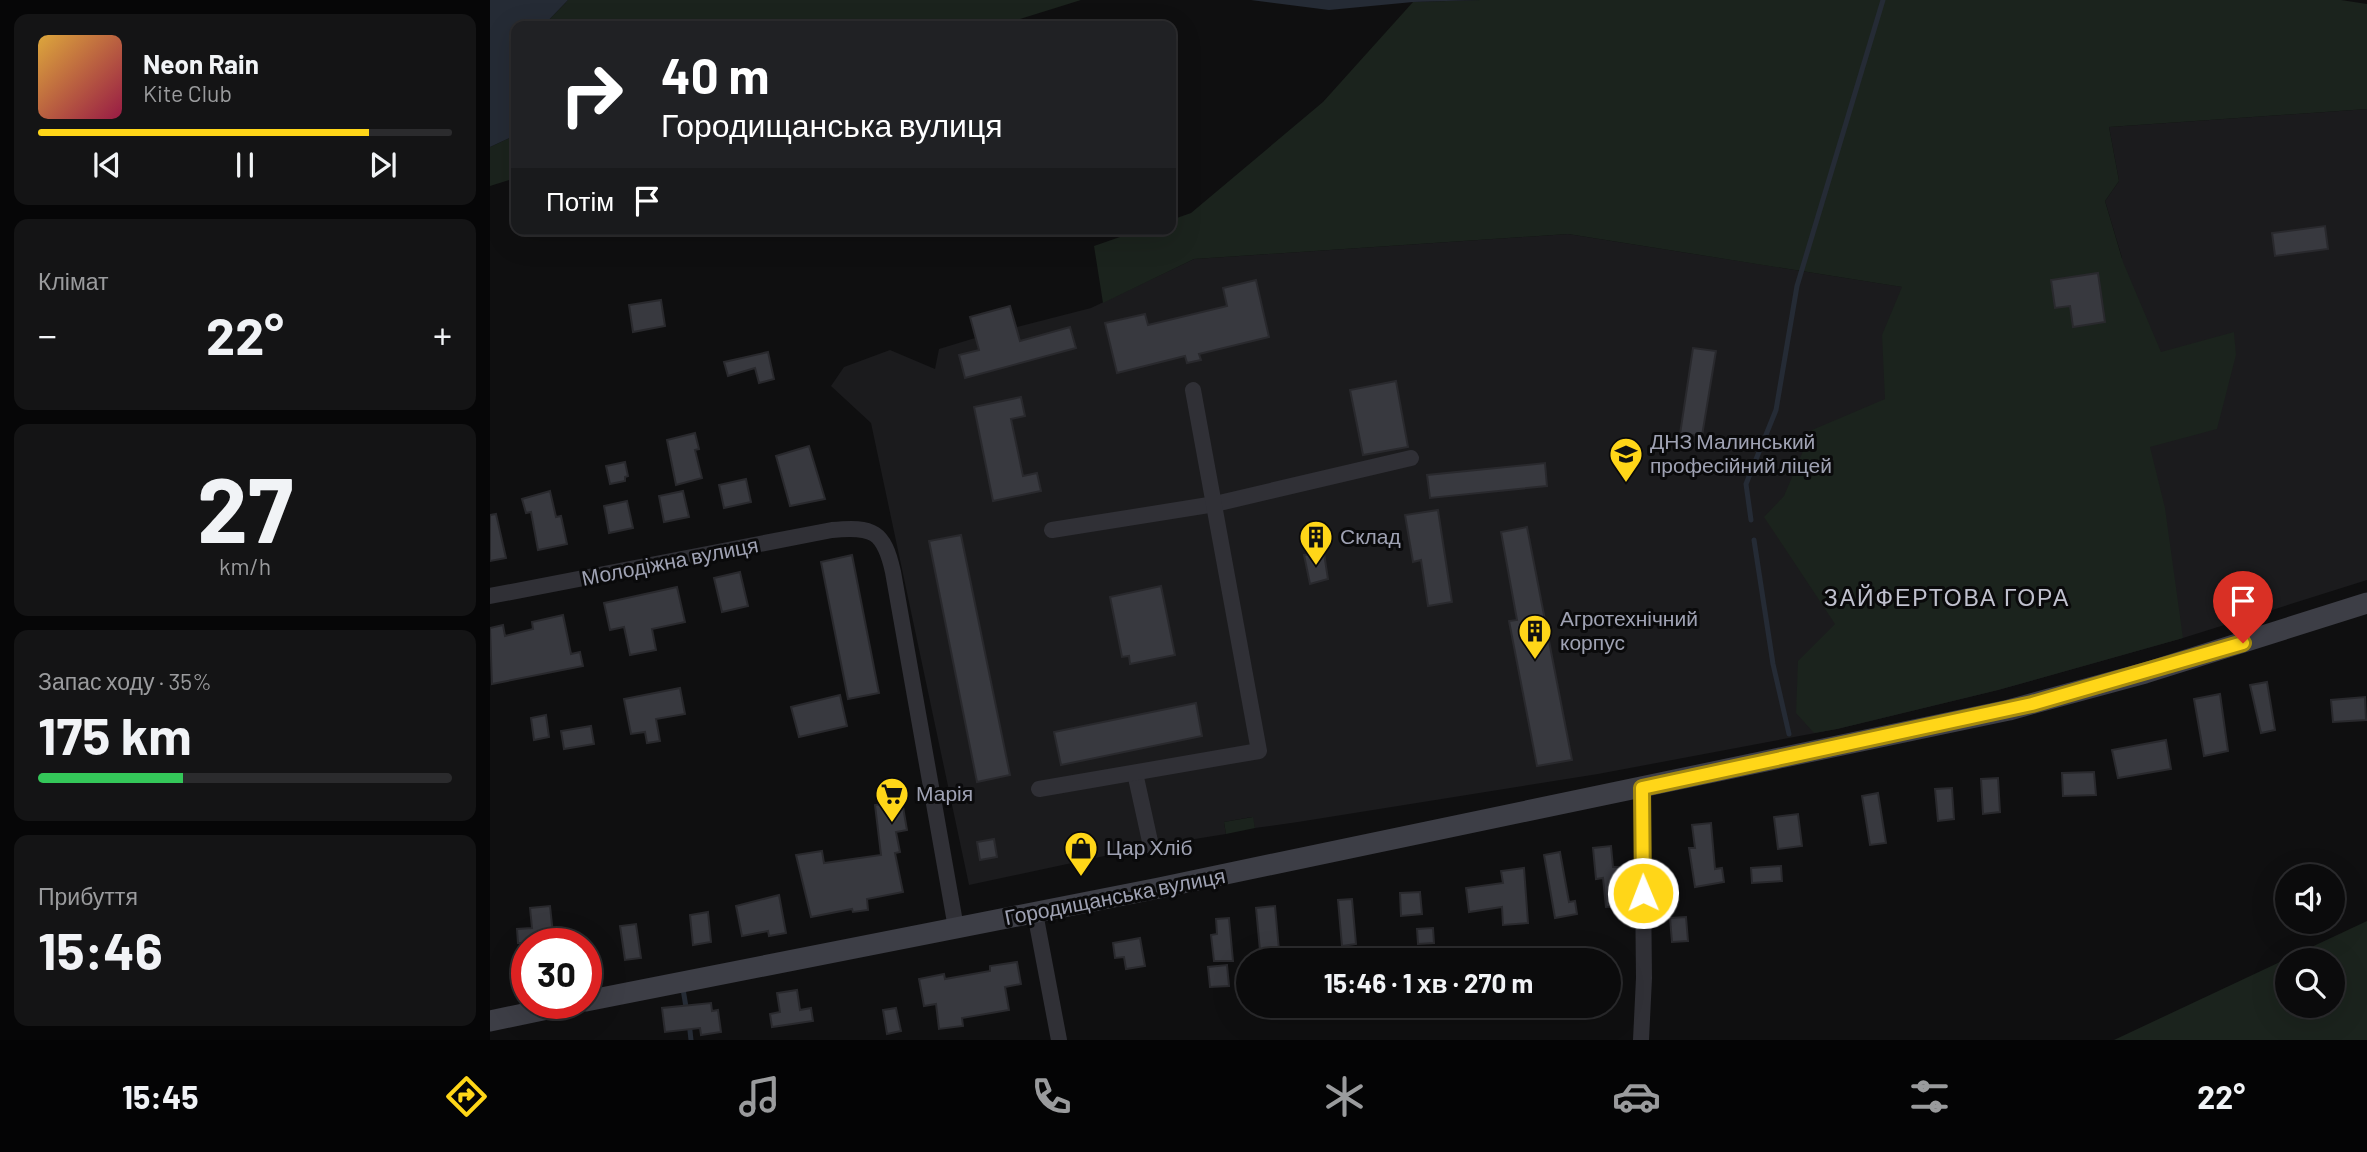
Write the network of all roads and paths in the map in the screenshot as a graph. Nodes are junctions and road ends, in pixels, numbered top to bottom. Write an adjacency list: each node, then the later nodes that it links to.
1 (1193, 390): 3 (street)
2 (1411, 458): 3 (street)
3 (1215, 504): 4 (street); 7 (street)
4 (1052, 530)
5 (490, 596): 12 (street, Молодіжна вулиця)
6 (2367, 603): 8 (street, Городищанська вулиця)
7 (1135, 773): 9 (street); 10 (street)
8 (1642, 788): 11 (street, Городищанська вулиця); 17 (street)
9 (1039, 789)
10 (1150, 846)
11 (1035, 913): 12 (street, Городищанська вулиця); 16 (street)
12 (956, 928): 13 (street, Городищанська вулиця)
13 (602, 997)
14 (511, 1017): 15 (street)
15 (490, 1021)
16 (1059, 1040)
17 (1642, 1040)

